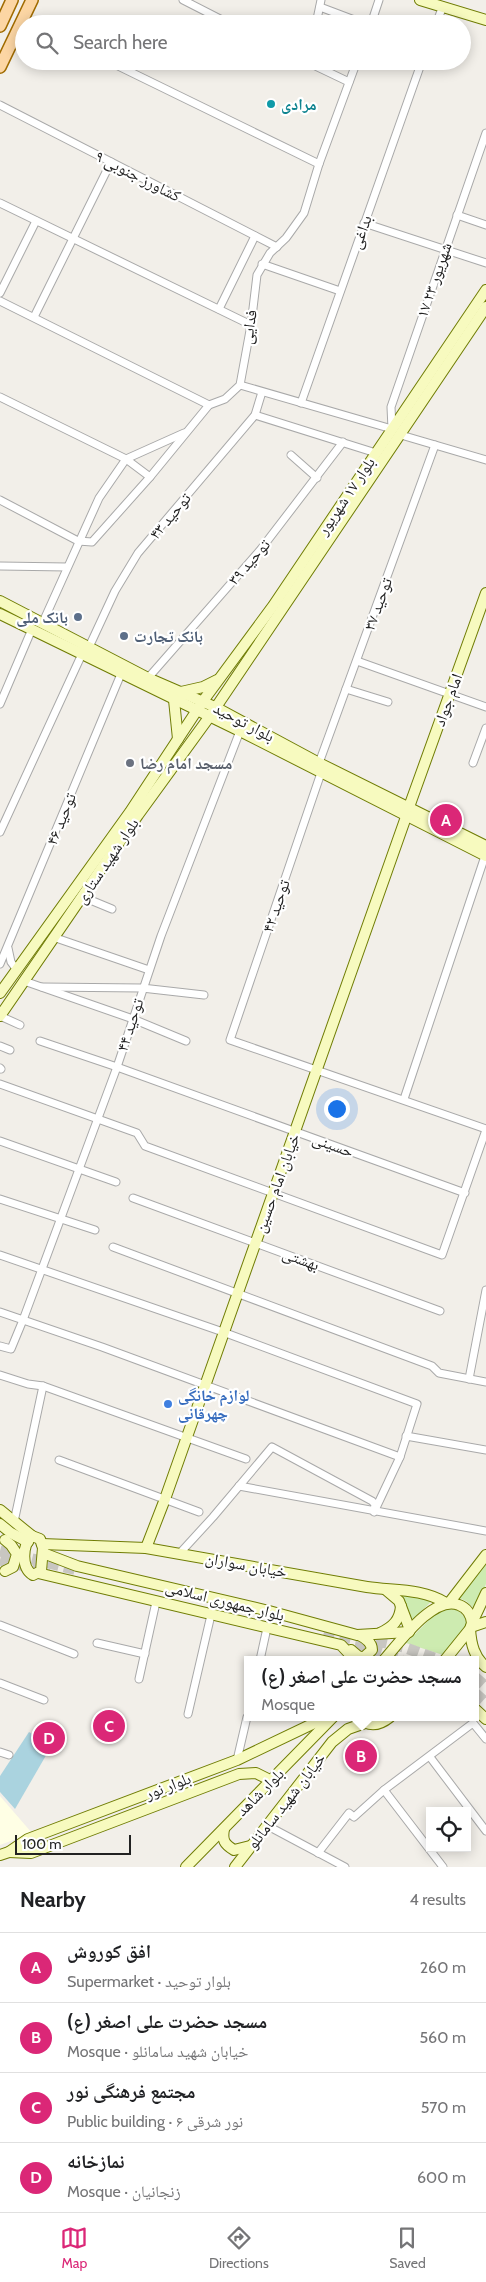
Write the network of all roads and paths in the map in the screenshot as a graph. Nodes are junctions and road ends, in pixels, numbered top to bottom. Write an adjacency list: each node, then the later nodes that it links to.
1 (12, 0): 8 (main road)
2 (32, 0): 9 (main road)
3 (183, 0): 10 (street)
4 (380, 0): 12 (street)
5 (423, 0): 7 (main road)
6 (321, 4): 11 (street)
7 (443, 6): 13 (street); 15 (main road)
8 (3, 11): 17 (main road)
9 (29, 15)
10 (212, 15)
11 (345, 15)
12 (374, 15)
13 (440, 15)
14 (471, 15): 16 (main road)
15 (471, 15)
16 (486, 20)
17 (0, 26)
18 (15, 42): 19 (main road)
19 (0, 67)
20 (126, 70): 28 (street)
21 (323, 70): 24 (street)
22 (354, 70): 24 (street, فدایی)
23 (419, 70): 32 (street, بداغی)
24 (349, 82): 28 (street, فدایی)
25 (0, 105): 27 (street, کشاورز جنوبی ۹)
26 (486, 132): 30 (street, ۱۷ شهریور ۲۳)
27 (111, 162): 34 (street, کشاورز جنوبی ۹); 35 (street)
28 (319, 164): 36 (street, فدایی)
29 (0, 203): 31 (street)
30 (457, 215): 33 (street); 37 (street, ۱۷ شهریور ۲۳)
31 (36, 221): 35 (street); 42 (street)
32 (364, 223): 37 (street); 40 (street, بداغی)
33 (486, 225)
34 (255, 236): 36 (street, کشاورز جنوبی ۹); 45 (street)
35 (72, 238): 45 (street); 46 (street)
36 (277, 247): 39 (street, فدایی)
37 (444, 249): 38 (street); 54 (street, ۱۷ شهریور ۲۳)
38 (486, 263)
39 (262, 264): 40 (street); 47 (street, فدایی)
40 (340, 290): 51 (street, بداغی)
41 (486, 290): 54 (main road, بلوار ۱۷ شهریور)
42 (0, 293)
43 (0, 301): 46 (street)
44 (486, 307): 56 (main road, بلوار ۱۷ شهریور)
45 (220, 309): 47 (street)
46 (34, 317): 52 (street)
47 (251, 325): 48 (street, فدایی)
48 (240, 385): 49 (street); 52 (street)
49 (262, 392): 51 (street); 53 (street, توحید ۴۳)
50 (0, 397): 61 (street)
51 (300, 403): 54 (street)
52 (209, 405): 55 (street)
53 (255, 415): 57 (street); 74 (street, توحید ۴۳)
54 (392, 428): 59 (main road, بلوار ۱۷ شهریور)
55 (186, 431): 61 (street); 63 (street)
56 (401, 435): 58 (street); 77 (main road, بلوار ۱۷ شهریور)
57 (343, 442): 59 (street); 64 (street, توحید ۳۹)
58 (435, 445): 62 (street); 75 (street, توحید ۳۷)
59 (376, 452): 77 (main road, بلوار ۱۷ شهریور)
60 (291, 455): 64 (street)
61 (126, 459): 63 (street); 66 (street)
62 (486, 460)
63 (150, 477): 66 (street)
64 (317, 478): 78 (street, توحید ۳۹)
65 (0, 500): 66 (street)
66 (78, 541): 68 (street)
67 (0, 566): 68 (street)
68 (67, 567): 72 (street)
69 (486, 595): 82 (main road, امام جواد)
70 (0, 601): 72 (main road, بلوار توحید)
71 (0, 614): 73 (main road, بلوار توحید)
72 (43, 622): 74 (main road, بلوار توحید)
73 (32, 629): 74 (main road, بلوار توحید); 79 (street)
74 (86, 651): 76 (main road, بلوار توحید); 78 (main road, بلوار توحید); 98 (street, توحید ۴۳)
75 (357, 661): 81 (street, توحید ۳۷); 82 (street)
76 (121, 674): 83 (main road, بلوار توحید); 104 (street, توحید ۴۶)
77 (228, 675): 80 (main road, بلوار ۱۷ شهریور); 83 (main road); 86 (main road, بلوار ۱۷ شهریور)
78 (148, 678): 83 (main road, بلوار توحید)
79 (3, 687): 85 (street)
80 (227, 689): 87 (main road, بلوار ۱۷ شهریور); 90 (main road)
81 (346, 689): 84 (street); 96 (street, توحید ۳۷)
82 (450, 695): 88 (street); 97 (main road, امام جواد)
83 (177, 696): 86 (main road, بلوار توحید); 94 (main road)
84 (388, 702)
85 (0, 704)
86 (200, 705): 87 (main road, بلوار توحید); 89 (main road, بلوار توحید); 94 (main road, بلوار شهید ستاری)
87 (215, 707): 89 (main road, بلوار شهید ستاری); 90 (main road, بلوار توحید)
88 (486, 707)
89 (210, 716): 90 (main road, بلوار توحید); 93 (main road, بلوار شهید ستاری)
90 (232, 721): 92 (main road, بلوار توحید); 93 (main road); 96 (main road, بلوار توحید)
91 (486, 728): 95 (street)
92 (240, 731): 96 (main road, بلوار توحید); 107 (street, توحید ۴۴)
93 (196, 735): 101 (main road, بلوار شهید ستاری)
94 (178, 740): 106 (main road, بلوار شهید ستاری)
95 (473, 764)
96 (320, 768): 97 (main road, بلوار توحید); 122 (street, توحید ۴۲)
97 (407, 812): 99 (main road, بلوار توحید); 100 (main road, بلوار توحید); 122 (main road, خیابان امام حسین)
98 (0, 832)
99 (486, 846)
100 (486, 856): 124 (street)
101 (83, 897): 102 (street); 103 (main road, بلوار شهید ستاری)
102 (112, 909)
103 (56, 938): 107 (street); 108 (main road, بلوار شهید ستاری)
104 (8, 948): 105 (street, توحید ۴۶); 106 (street)
105 (0, 964)
106 (16, 970): 109 (main road, بلوار شهید ستاری)
107 (149, 970): 111 (street, توحید ۴۴)
108 (24, 981): 110 (street); 114 (main road, بلوار شهید ستاری)
109 (3, 982): 112 (main road, بلوار شهید ستاری)
110 (36, 987): 111 (street); 115 (street)
111 (142, 988): 113 (street); 115 (street, توحید ۴۴)
112 (0, 993)
113 (204, 995)
114 (0, 1016): 116 (street)
115 (133, 1019): 118 (street); 121 (street, توحید ۴۴)
116 (20, 1025)
117 (40, 1041): 121 (street, حسینی)
118 (186, 1041)
119 (0, 1046): 120 (street)
120 (10, 1050)
121 (117, 1067): 125 (street, توحید ۴۴); 127 (street, حسینی)
122 (316, 1071): 124 (street); 127 (main road, خیابان امام حسین)
123 (0, 1084): 125 (street)
124 (404, 1099): 126 (street)
125 (98, 1118): 130 (street, توحید ۴۴); 132 (street)
126 (486, 1130): 128 (street)
127 (296, 1131): 132 (main road, خیابان امام حسین); 133 (street, حسینی)
128 (484, 1140): 133 (street)
129 (0, 1141): 130 (street)
130 (78, 1169): 131 (street); 136 (street, توحید ۴۴)
131 (116, 1182)
132 (273, 1193): 133 (street); 138 (main road, خیابان امام حسین)
133 (465, 1193)
134 (133, 1198): 138 (street, بهشتی)
135 (0, 1199): 136 (street)
136 (61, 1219): 137 (street); 141 (street, توحید ۴۴)
137 (95, 1230)
138 (255, 1243): 143 (main road, خیابان امام حسین); 144 (street, بهشتی)
139 (113, 1247): 143 (street)
140 (0, 1255): 141 (street)
141 (42, 1268): 147 (street, توحید ۴۴); 148 (street)
142 (486, 1290): 146 (street)
143 (238, 1293): 148 (main road, خیابان امام حسین); 151 (street)
144 (440, 1311)
145 (0, 1312): 147 (street)
146 (484, 1314): 151 (street)
147 (23, 1320): 149 (street, توحید ۴۴); 153 (street)
148 (223, 1332): 153 (main road, خیابان امام حسین); 155 (street)
149 (0, 1346)
150 (0, 1375): 154 (street)
151 (470, 1379): 152 (street)
152 (486, 1382)
153 (204, 1385): 156 (main road, خیابان امام حسین); 158 (street)
154 (43, 1386): 156 (street); 166 (street)
155 (406, 1436): 157 (street); 158 (street)
156 (187, 1438): 159 (street); 162 (main road, خیابان امام حسین)
157 (486, 1450)
158 (400, 1457): 165 (street)
159 (246, 1459)
160 (59, 1460): 162 (street)
161 (239, 1486): 165 (street); 165 (street); 173 (street)
162 (165, 1499): 164 (street); 172 (main road, خیابان امام حسین)
163 (0, 1510): 166 (main road)
164 (198, 1512)
165 (374, 1512): 168 (street)
166 (14, 1522): 170 (main road)
167 (0, 1524): 170 (main road)
168 (486, 1531)
169 (2, 1540): 170 (main road); 176 (main road)
170 (29, 1540): 171 (main road, بلوار جمهوری اسلامی); 177 (main road)
171 (43, 1548): 172 (main road, خیابان سواران); 175 (main road, بلوار جمهوری اسلامی); 177 (main road)
172 (146, 1548): 173 (main road, خیابان سواران)
173 (180, 1552): 179 (main road, خیابان سواران)
174 (486, 1555): 182 (main road)
175 (59, 1561): 178 (main road); 191 (main road, بلوار جمهوری اسلامی)
176 (3, 1571): 177 (main road, بلوار جمهوری اسلامی)
177 (34, 1573): 178 (main road, بلوار جمهوری اسلامی)
178 (56, 1578): 181 (main road, بلوار جمهوری اسلامی)
179 (386, 1590): 182 (main road, خیابان سواران); 183 (main road)
180 (486, 1593): 187 (main road)
181 (156, 1602): 184 (main road, بلوار جمهوری اسلامی); 195 (street)
182 (447, 1603): 187 (main road, خیابان سواران); 189 (main road)
183 (401, 1606): 189 (main road); 190 (main road)
184 (212, 1616): 188 (main road, بلوار جمهوری اسلامی); 204 (street)
185 (486, 1622): 187 (main road)
186 (0, 1625): 194 (street)
187 (471, 1626): 199 (main road); 200 (main road)
188 (267, 1628): 193 (main road, بلوار جمهوری اسلامی); 196 (street)
189 (409, 1631): 190 (main road, بلوار جمهوری اسلامی); 198 (main road)
190 (378, 1634): 191 (main road, بلوار جمهوری اسلامی)
191 (357, 1635): 193 (main road, بلوار جمهوری اسلامی)
192 (97, 1644): 195 (street)
193 (342, 1645): 197 (main road)
194 (74, 1654)
195 (145, 1654): 201 (street)
196 (261, 1656)
197 (352, 1656)
198 (387, 1656)
199 (448, 1656)
200 (477, 1656)
201 (139, 1679)
202 (0, 1683): 203 (street)
203 (44, 1700)
204 (188, 1714)
205 (246, 1721): 215 (street)
206 (319, 1721): 215 (main road, بلوار نور)
207 (330, 1721): 216 (main road, بلوار شاهد)
208 (360, 1721): 218 (main road, خیابان شهید سامانلو)
209 (363, 1721): 210 (main road, خیابان شهید سامانلو)
210 (384, 1721)
211 (486, 1739): 214 (street)
212 (0, 1752): 213 (street)
213 (9, 1755)
214 (430, 1757): 217 (street); 220 (street)
215 (237, 1760): 223 (main road, بلوار نور)
216 (272, 1781): 219 (main road, بلوار شاهد); 223 (main road, بلوار نور)
217 (384, 1790): 222 (street); 227 (street)
218 (266, 1825): 221 (main road, خیابان شهید سامانلو); 222 (street)
219 (224, 1829): 221 (main road); 224 (main road, بلوار شاهد)
220 (486, 1831)
221 (250, 1846): 225 (main road, خیابان شهید سامانلو)
222 (318, 1853): 226 (street)
223 (5, 1854)
224 (186, 1867)
225 (235, 1867)
226 (345, 1867)
227 (443, 1867)

